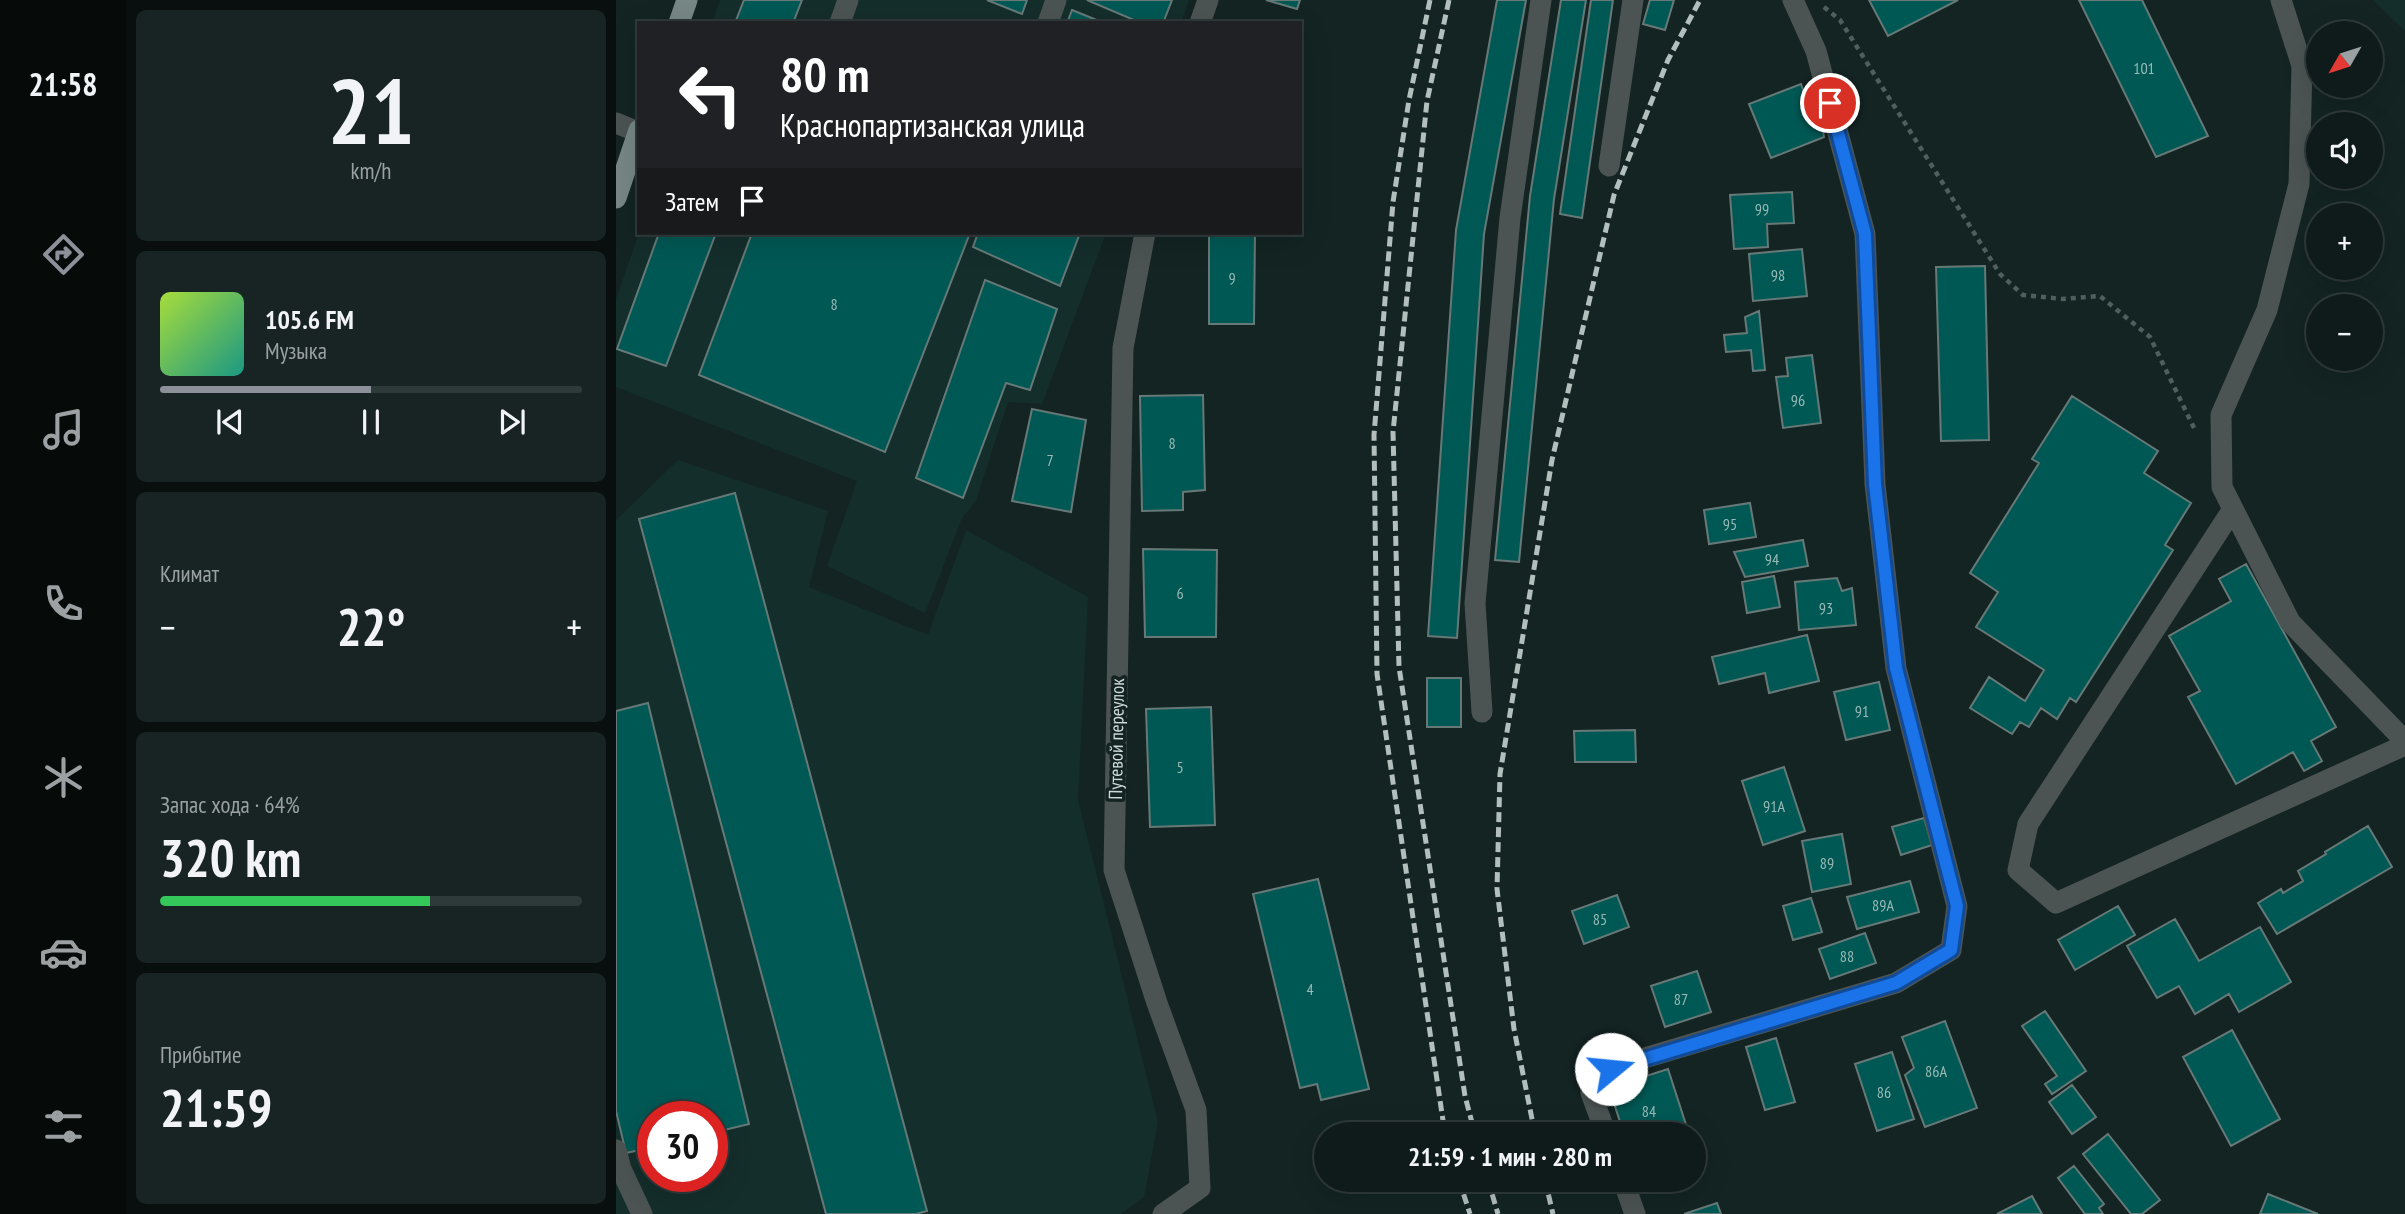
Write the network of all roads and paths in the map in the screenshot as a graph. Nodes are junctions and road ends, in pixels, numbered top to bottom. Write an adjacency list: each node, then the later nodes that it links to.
1 (687, 0): 10 (main road)
2 (848, 0): 11 (street)
3 (1056, 0): 12 (street)
4 (1208, 0): 13 (street)
5 (1541, 0): 22 (street)
6 (1633, 0): 17 (street)
7 (1793, 0): 24 (street)
8 (1816, 0): 20 (path)
9 (2281, 0): 21 (street)
10 (680, 21)
11 (841, 21)
12 (1049, 21)
13 (1201, 21)
14 (616, 123): 15 (street)
15 (637, 131)
16 (637, 134): 18 (main road)
17 (1609, 166)
18 (616, 198)
19 (1145, 235): 28 (street, Путевой переулок)
20 (2198, 437)
21 (2233, 509): 23 (street); 23 (street)
22 (1482, 712)
23 (2405, 743)
24 (1602, 1122)
25 (616, 1150): 27 (street)
26 (1627, 1192): 29 (street)
27 (642, 1214)
28 (1163, 1214)
29 (1635, 1214)

